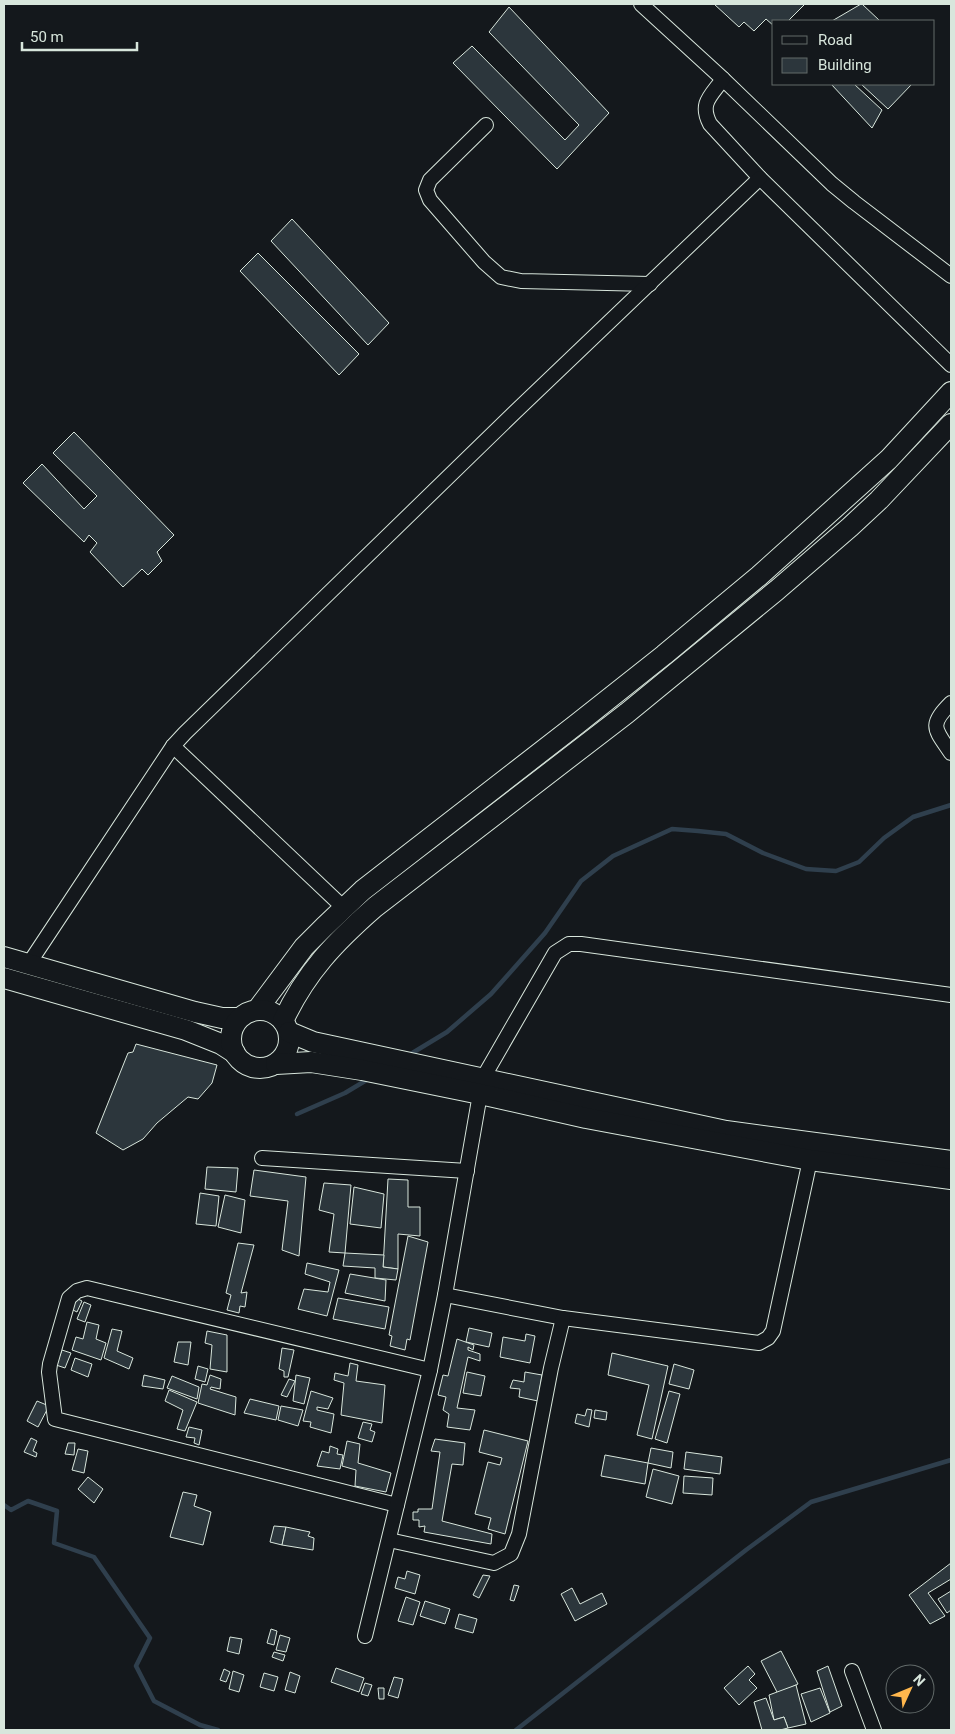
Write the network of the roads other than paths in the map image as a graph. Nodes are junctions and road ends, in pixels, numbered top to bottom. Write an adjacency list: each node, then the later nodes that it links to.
1 (641, 4): 2 (street)
2 (723, 80): 4 (street); 5 (street)
3 (486, 125): 6 (street)
4 (760, 178): 6 (street); 7 (street)
5 (951, 276)
6 (650, 284): 11 (street)
7 (951, 365)
8 (951, 392): 13 (main road)
9 (951, 424): 20 (main road)
10 (951, 703): 12 (street)
11 (173, 746): 13 (street); 15 (street)
12 (951, 753)
13 (344, 908): 18 (main road)
14 (4, 957): 15 (main road)
15 (28, 965): 19 (main road)
16 (4, 978): 21 (main road)
17 (951, 995): 24 (street)
18 (257, 1010): 19 (main road); 20 (main road)
19 (239, 1018): 21 (main road)
20 (286, 1027): 22 (main road); 23 (main road)
21 (235, 1053): 22 (main road)
22 (276, 1064): 23 (main road)
23 (388, 1067): 24 (main road); 24 (main road)
24 (482, 1086): 26 (main road); 27 (main road); 28 (street)
25 (262, 1158): 28 (street)
26 (810, 1160): 29 (main road); 31 (street)
27 (951, 1161)
28 (467, 1171): 30 (street)
29 (951, 1179)
30 (446, 1295): 31 (street); 32 (street)
31 (563, 1318): 34 (street)
32 (430, 1370): 33 (street); 33 (street)
33 (397, 1504): 34 (street)
34 (388, 1540): 35 (street)
35 (365, 1636)
36 (852, 1671): 37 (street)
37 (874, 1730)

